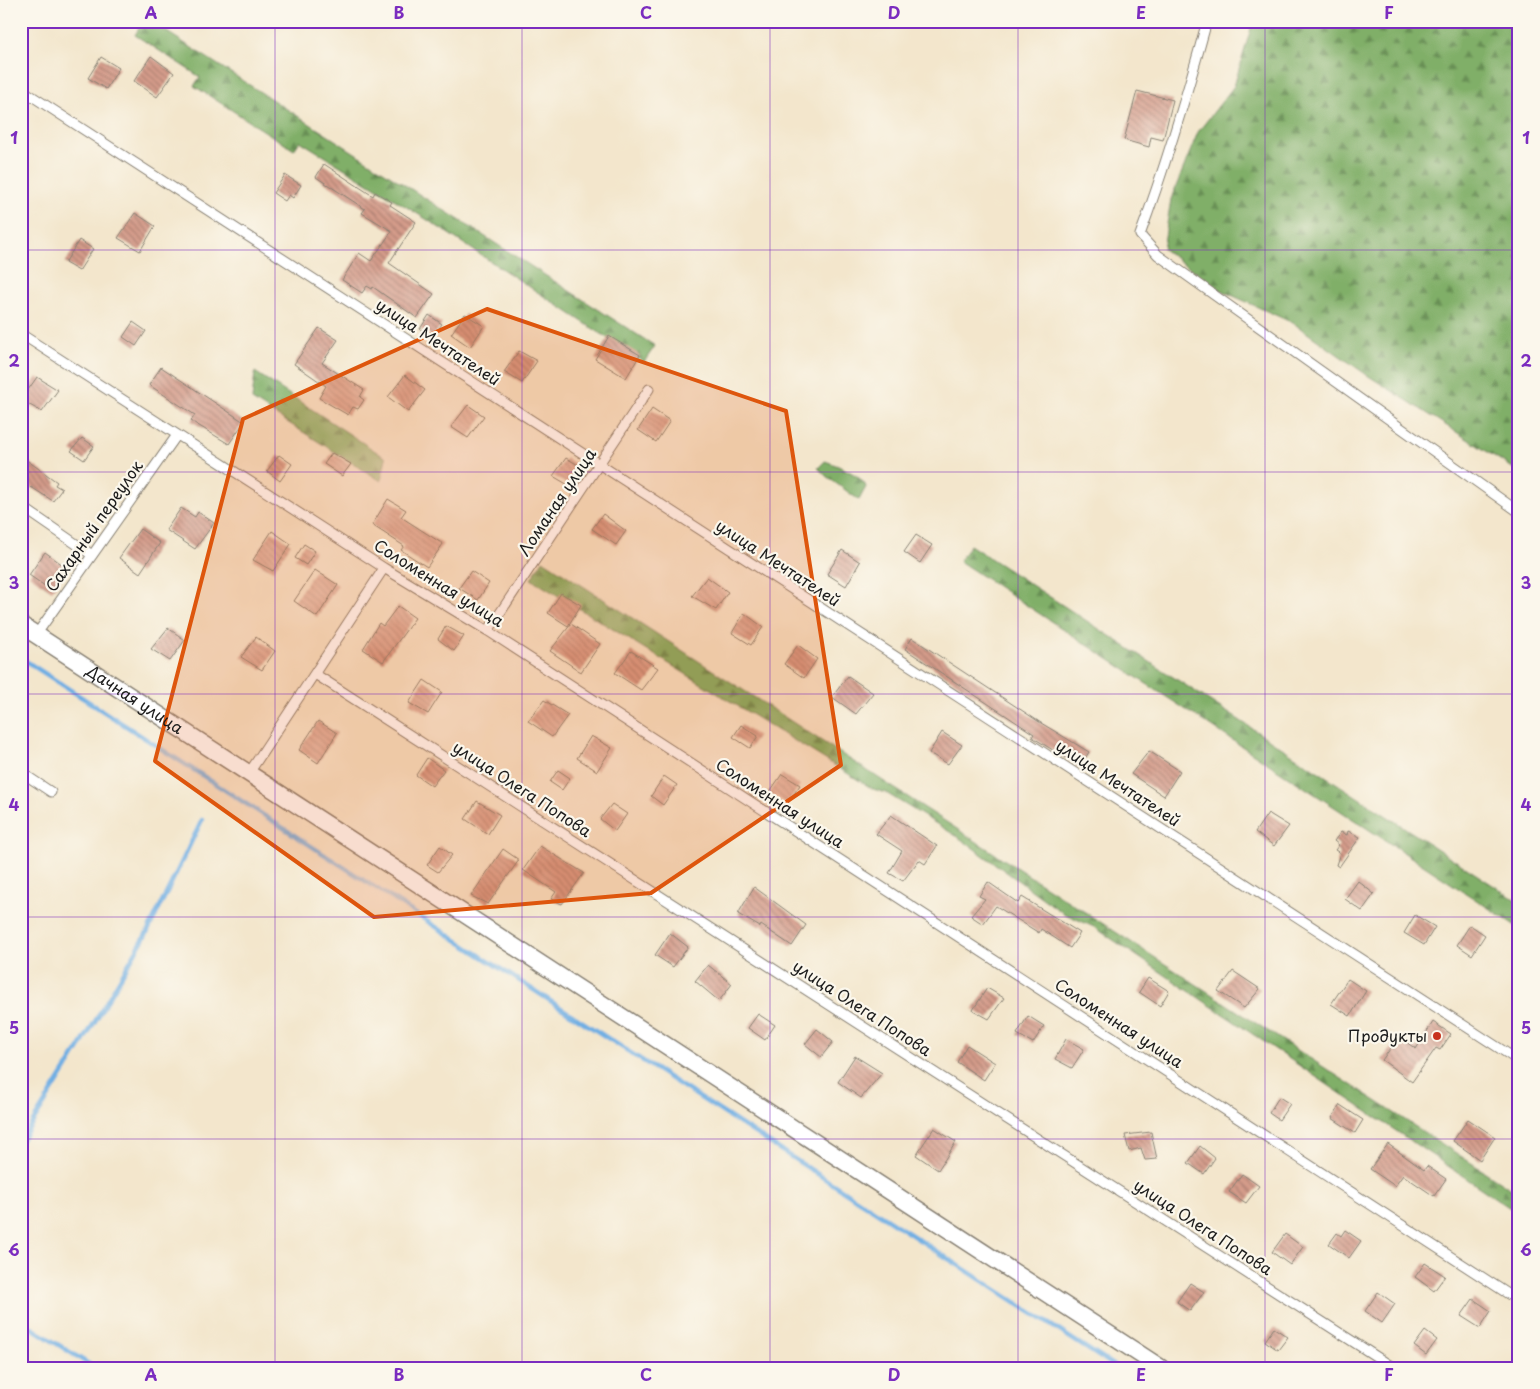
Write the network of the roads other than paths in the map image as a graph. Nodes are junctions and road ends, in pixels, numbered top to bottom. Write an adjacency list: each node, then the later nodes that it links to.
1 (1207, 21): 8 (lane)
2 (21, 89): 6 (lane, улица Мечтателей)
3 (21, 334): 5 (lane, Соломенная улица)
4 (649, 389): 6 (lane, Ломаная улица)
5 (177, 435): 9 (lane, Сахарный переулок); 10 (lane, Соломенная улица)
6 (600, 465): 12 (lane, Ломаная улица); 18 (lane, улица Мечтателей)
7 (21, 506): 9 (lane)
8 (1519, 512)
9 (92, 555): 13 (lane, Сахарный переулок)
10 (384, 568): 12 (lane, Соломенная улица); 14 (lane)
11 (21, 625): 13 (street, Дачная улица)
12 (488, 631): 19 (lane, Соломенная улица)
13 (36, 635): 16 (street, Дачная улица)
14 (315, 674): 16 (lane); 21 (lane, улица Олега Попова)
15 (21, 772): 17 (lane)
16 (249, 773): 20 (street, Дачная улица)
17 (51, 792)
18 (1519, 1061)
19 (1519, 1301)
20 (1161, 1368)
21 (1394, 1368)

